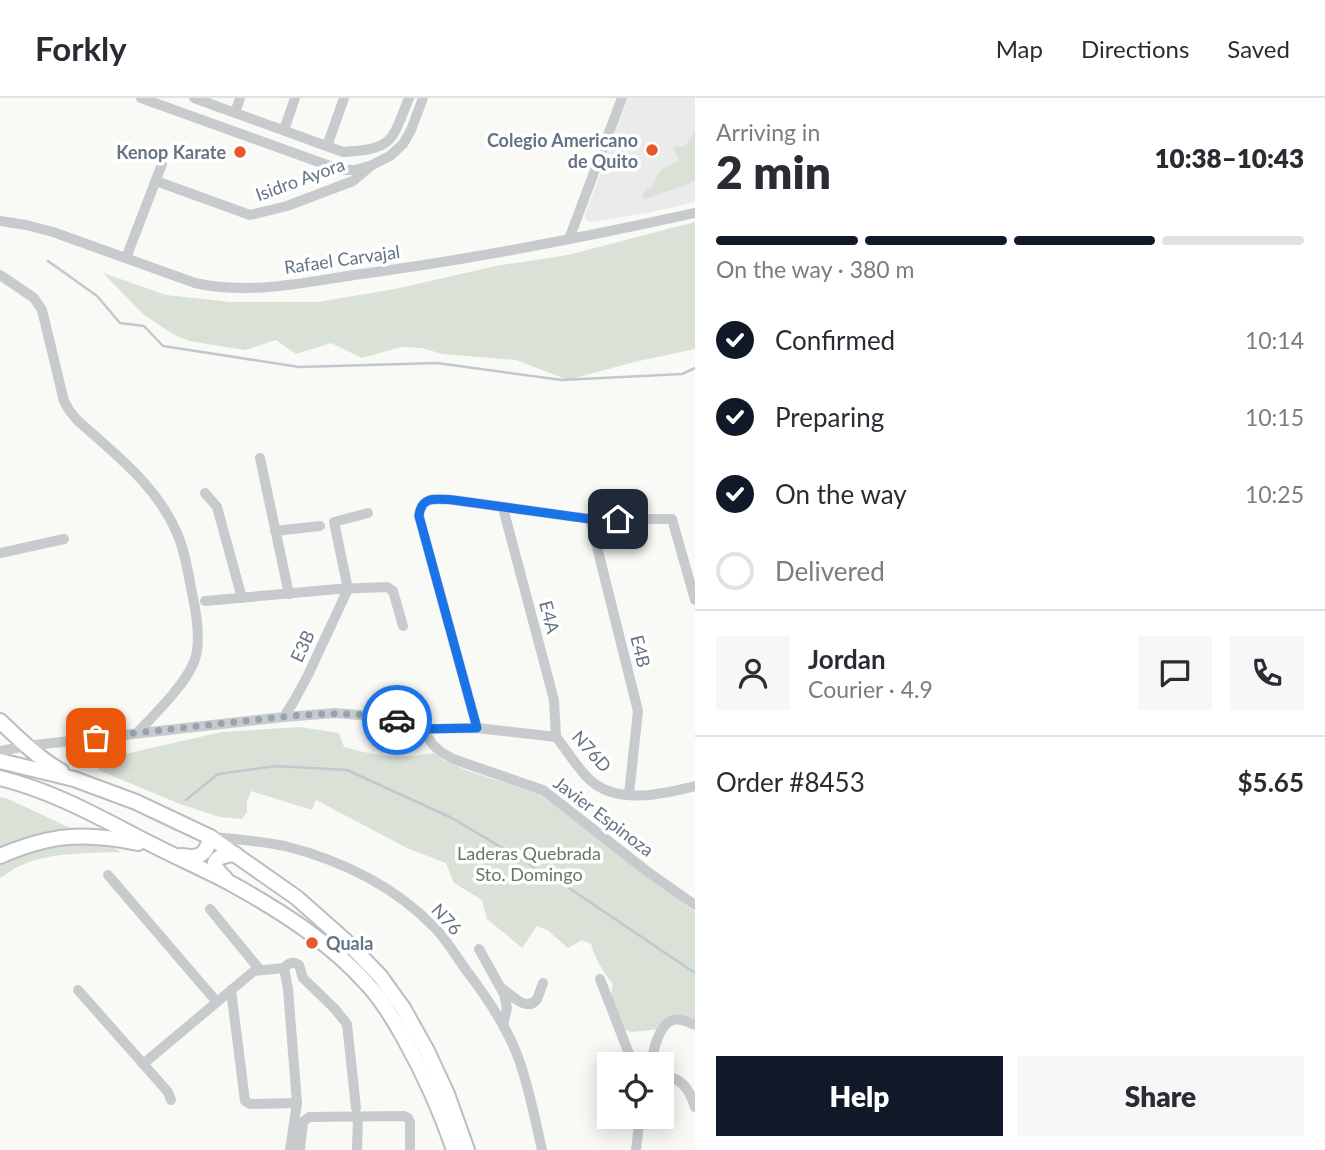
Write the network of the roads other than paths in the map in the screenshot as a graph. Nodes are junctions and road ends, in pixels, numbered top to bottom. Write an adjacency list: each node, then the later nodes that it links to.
1 (141, 98): 13 (street)
2 (194, 98): 9 (street)
3 (240, 98): 9 (street)
4 (295, 98): 10 (street)
5 (344, 98): 11 (street)
6 (409, 98): 11 (street)
7 (423, 98): 13 (street, Isidro Ayora)
8 (622, 98): 17 (street)
9 (235, 113): 10 (street)
10 (284, 130): 11 (street)
11 (327, 146)
12 (162, 164): 14 (street)
13 (372, 165): 14 (street, Isidro Ayora)
14 (156, 181): 18 (street)
15 (695, 213): 17 (street, Rafael Carvajal)
16 (0, 221): 18 (street, Rafael Carvajal)
17 (569, 239): 18 (street, Rafael Carvajal)
18 (126, 258)
19 (0, 275): 39 (street)
20 (260, 458): 26 (street)
21 (205, 493): 31 (street)
22 (503, 508): 24 (street); 37 (street); 40 (street, E4A)
23 (368, 513): 29 (street)
24 (590, 519): 32 (street); 49 (street, E4B)
25 (320, 526): 26 (street)
26 (275, 531): 30 (street)
27 (64, 539): 28 (street)
28 (0, 553)
29 (348, 589): 30 (street); 34 (street); 35 (street, E3B)
30 (289, 594): 31 (street)
31 (242, 598): 33 (street)
32 (695, 600)
33 (205, 601)
34 (403, 626)
35 (284, 716): 38 (street, Javier Espinoza); 39 (street, Javier Espinoza)
36 (0, 720): 42 (main road)
37 (477, 728): 38 (street, N76D); 40 (street, N76D)
38 (421, 729): 57 (street, Javier Espinoza)
39 (137, 733): 41 (street, Javier Espinoza)
40 (556, 737): 49 (street, N76D)
41 (75, 740): 42 (street, Javier Espinoza); 45 (street)
42 (26, 746): 43 (street, Javier Espinoza); 45 (main road)
43 (0, 751)
44 (0, 761): 47 (main road)
45 (59, 771): 47 (main road)
46 (0, 778): 51 (main road)
47 (74, 779): 50 (main road)
48 (695, 786): 49 (street, N76D)
49 (629, 794)
50 (211, 837): 52 (main road); 53 (main road); 71 (street, N76)
51 (153, 846): 52 (main road); 54 (main road)
52 (170, 853): 56 (main road)
53 (235, 854): 56 (main road); 86 (main road)
54 (0, 856)
55 (108, 875): 69 (street)
56 (231, 883): 85 (main road)
57 (695, 905)
58 (210, 909): 61 (street)
59 (479, 949): 67 (street)
60 (284, 968): 61 (street); 62 (street); 66 (street)
61 (260, 970): 65 (street)
62 (303, 978): 66 (street); 79 (street)
63 (600, 979): 72 (street)
64 (542, 983): 67 (street)
65 (231, 989): 69 (street); 77 (street)
66 (288, 989): 77 (street)
67 (503, 989): 71 (street)
68 (78, 990): 74 (street)
69 (216, 1002): 74 (street)
70 (695, 1025): 73 (street)
71 (503, 1026): 87 (street, N76)
72 (628, 1052)
73 (653, 1052)
74 (144, 1064): 76 (street)
75 (674, 1078): 78 (street)
76 (171, 1100)
77 (297, 1104): 81 (street)
78 (695, 1107)
79 (357, 1112): 82 (street); 83 (street); 84 (street)
80 (638, 1129): 88 (street)
81 (290, 1150)
82 (300, 1150)
83 (357, 1150)
84 (410, 1150)
85 (454, 1150)
86 (467, 1150)
87 (542, 1150)
88 (636, 1150)

